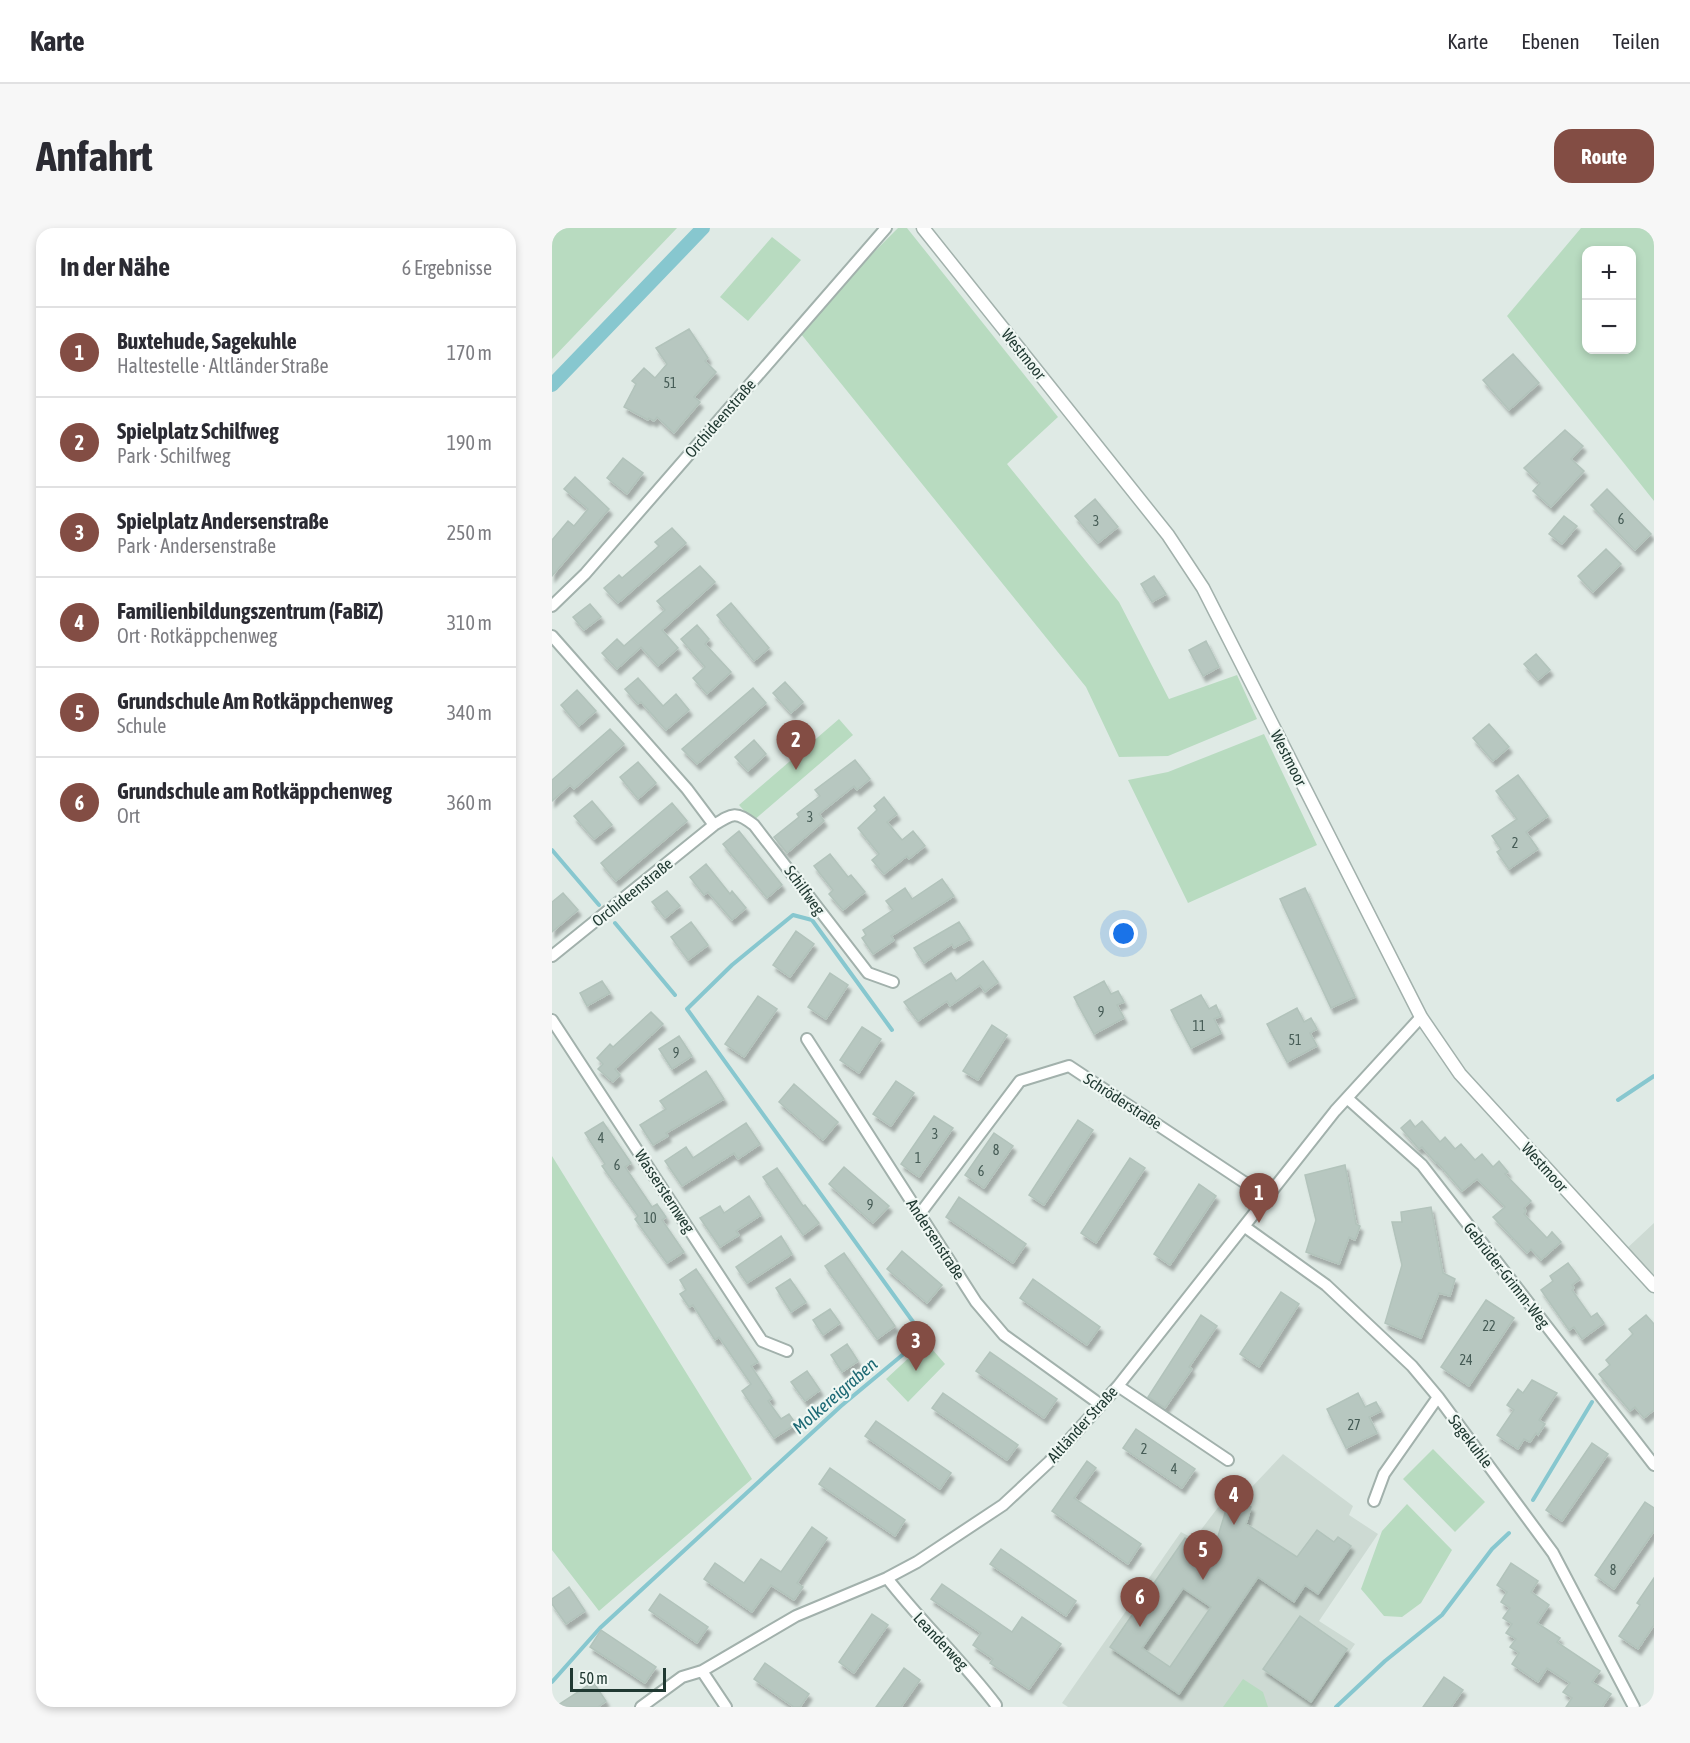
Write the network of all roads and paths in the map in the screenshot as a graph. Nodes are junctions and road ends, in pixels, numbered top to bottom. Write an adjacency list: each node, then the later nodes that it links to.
1 (886, 228): 3 (street, Orchideenstraße)
2 (923, 228): 8 (street, Westmoor)
3 (552, 606)
4 (552, 636): 5 (street)
5 (714, 825): 6 (street, Orchideenstraße); 7 (street, Schilfweg)
6 (552, 956)
7 (892, 982)
8 (1421, 1017): 11 (street, Altländer Straße); 15 (street, Westmoor)
9 (552, 1020): 16 (street, Wassersternweg)
10 (807, 1039): 13 (street, Andersenstraße)
11 (1347, 1098): 12 (street, Altländer Straße); 21 (street, Gebrüder-Grimm-Weg)
12 (1268, 1198): 13 (street, Schröderstraße); 14 (street, Altländer Straße)
13 (920, 1215): 19 (street, Andersenstraße)
14 (1245, 1227): 17 (street, Altländer Straße); 18 (street, Sagekuhle)
15 (1654, 1286)
16 (787, 1351)
17 (1118, 1386): 19 (street, Altländer Straße); 20 (street)
18 (1438, 1397): 22 (street); 28 (street, Sagekuhle)
19 (1101, 1405): 23 (street, Altländer Straße)
20 (1228, 1460)
21 (1654, 1465)
22 (1374, 1501)
23 (887, 1578): 24 (street, Altländer Straße); 25 (street, Leanderweg)
24 (702, 1671): 26 (street, Altländer Straße); 27 (street)
25 (996, 1705)
26 (641, 1707)
27 (726, 1707)
28 (1634, 1707)

